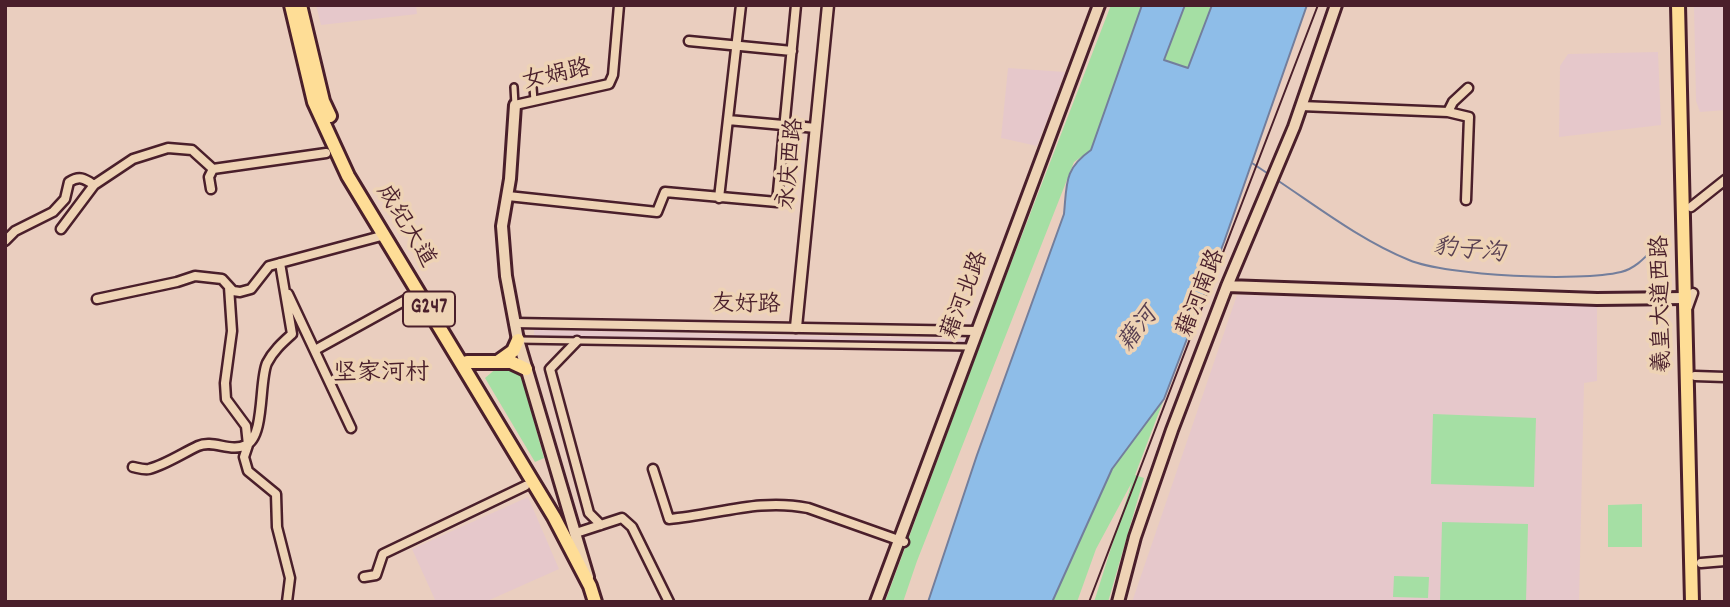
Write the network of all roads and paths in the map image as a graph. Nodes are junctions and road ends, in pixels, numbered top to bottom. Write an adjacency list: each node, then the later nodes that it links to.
1 (290, 5): 35 (main road, 成纪大道 / G247)
2 (300, 5): 52 (main road, 成纪大道 / G247)
3 (619, 5): 18 (street, 女娲路)
4 (741, 5): 13 (street)
5 (796, 5): 14 (street)
6 (828, 5): 24 (street, 永庆西路)
7 (1099, 5): 46 (main road, 藉河北路)
8 (1106, 5): 63 (main road, 藉河北路)
9 (1336, 5): 20 (main road, 藉河南路)
10 (1671, 5): 41 (main road, 羲皇大道西路)
11 (1678, 5): 41 (main road, 羲皇大道西路)
12 (689, 41): 13 (street)
13 (736, 46): 14 (street); 22 (street)
14 (792, 51): 23 (street)
15 (514, 87): 19 (street)
16 (533, 87): 18 (street)
17 (1468, 88): 21 (street)
18 (534, 101): 19 (street, 女娲路)
19 (515, 105): 30 (main road)
20 (1301, 106): 21 (street); 39 (main road, 藉河南路)
21 (1448, 113): 32 (street)
22 (728, 120): 23 (street); 31 (street)
23 (785, 125): 24 (street); 31 (street)
24 (816, 128): 45 (street, 永庆西路)
25 (326, 153): 26 (street)
26 (213, 169): 28 (street); 29 (street)
27 (1725, 180): 33 (street)
28 (94, 185): 34 (street); 36 (street)
29 (211, 189)
30 (508, 196): 31 (street); 44 (main road)
31 (719, 198)
32 (1466, 200)
33 (1691, 208)
34 (61, 229)
35 (384, 235): 37 (street); 68 (main road, 成纪大道 / G247)
36 (5, 241)
37 (280, 264): 38 (street); 40 (street)
38 (283, 284): 50 (street); 57 (street)
39 (1227, 286): 41 (main road); 74 (main road, 藉河南路)
40 (229, 287): 43 (street); 57 (street)
41 (1685, 296): 75 (main road, 羲皇大道西路); 76 (main road, 羲皇大道西路)
42 (411, 298): 50 (street)
43 (97, 299)
44 (514, 323): 45 (street, 友好路); 47 (main road)
45 (796, 327): 46 (street, 友好路)
46 (976, 331): 49 (main road, 藉河北路)
47 (518, 340): 48 (street, 友好路); 51 (main road); 53 (main road)
48 (577, 341): 49 (street, 友好路); 61 (street)
49 (971, 347): 63 (main road, 藉河北路)
50 (315, 350): 56 (street)
51 (499, 361): 52 (main road); 53 (main road)
52 (467, 362): 66 (main road, 成纪大道 / G247)
53 (526, 369): 62 (main road)
54 (1695, 376): 55 (street)
55 (1725, 377)
56 (351, 428)
57 (248, 445): 58 (street); 69 (street)
58 (133, 467)
59 (653, 470): 63 (street)
60 (525, 486): 67 (street)
61 (601, 524): 62 (street); 71 (street)
62 (576, 533): 66 (main road)
63 (902, 541): 72 (main road, 藉河北路); 73 (main road, 藉河北路)
64 (1725, 561): 65 (street)
65 (1701, 563)
66 (586, 565): 68 (main road); 70 (main road, 成纪大道 / G247)
67 (364, 577)
68 (590, 586): 70 (main road, 成纪大道 / G247)
69 (287, 602)
70 (597, 602)
71 (669, 602)
72 (876, 602)
73 (882, 602)
74 (1118, 602)
75 (1685, 602)
76 (1692, 602)

